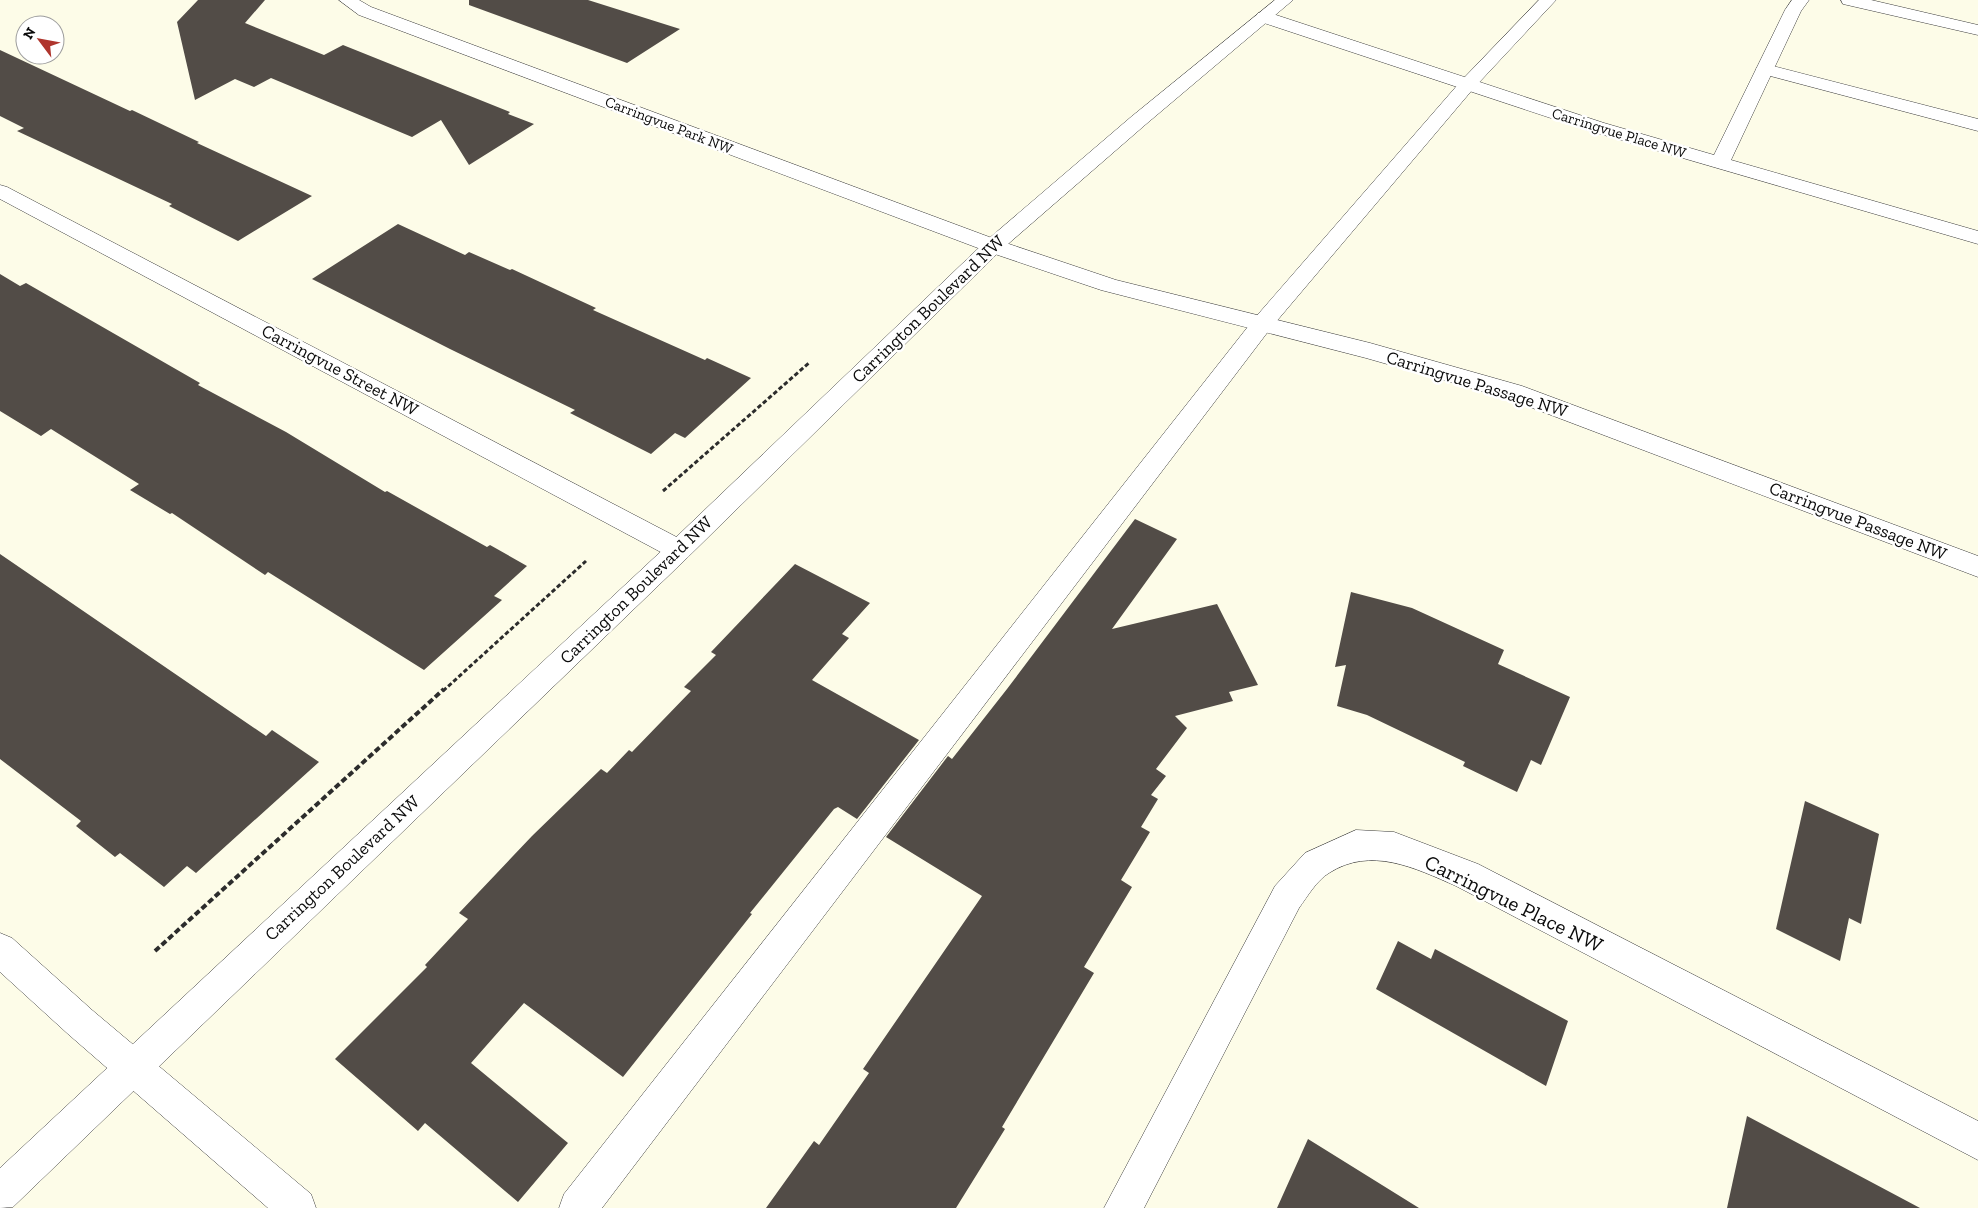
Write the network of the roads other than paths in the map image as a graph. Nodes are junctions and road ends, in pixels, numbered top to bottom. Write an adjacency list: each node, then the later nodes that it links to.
1 (347, 0): 14 (street, Carringvue Park NW)
2 (1284, 0): 6 (street, Carrington Boulevard NW)
3 (1548, 0): 9 (street)
4 (1801, 0): 8 (street)
5 (1849, 0): 7 (street)
6 (1264, 17): 9 (street, Carringvue Place NW); 14 (street, Carrington Boulevard NW)
7 (1978, 30)
8 (1764, 69): 10 (street); 11 (street)
9 (1467, 85): 11 (street, Carringvue Place NW); 15 (street)
10 (1978, 125)
11 (1720, 163): 13 (street, Carringvue Place NW)
12 (0, 191): 16 (street, Carringvue Street NW)
13 (1978, 238)
14 (993, 246): 15 (street, Carringvue Passage NW); 16 (street, Carrington Boulevard NW)
15 (1262, 324): 17 (street, Carringvue Passage NW); 23 (street)
16 (679, 550): 19 (street, Carrington Boulevard NW)
17 (1978, 567)
18 (0, 949): 19 (street)
19 (133, 1068): 21 (street, Carrington Boulevard NW); 22 (street)
20 (1978, 1141): 24 (street, Carringvue Place NW)
21 (0, 1194)
22 (297, 1208)
23 (578, 1208)
24 (1122, 1208)

